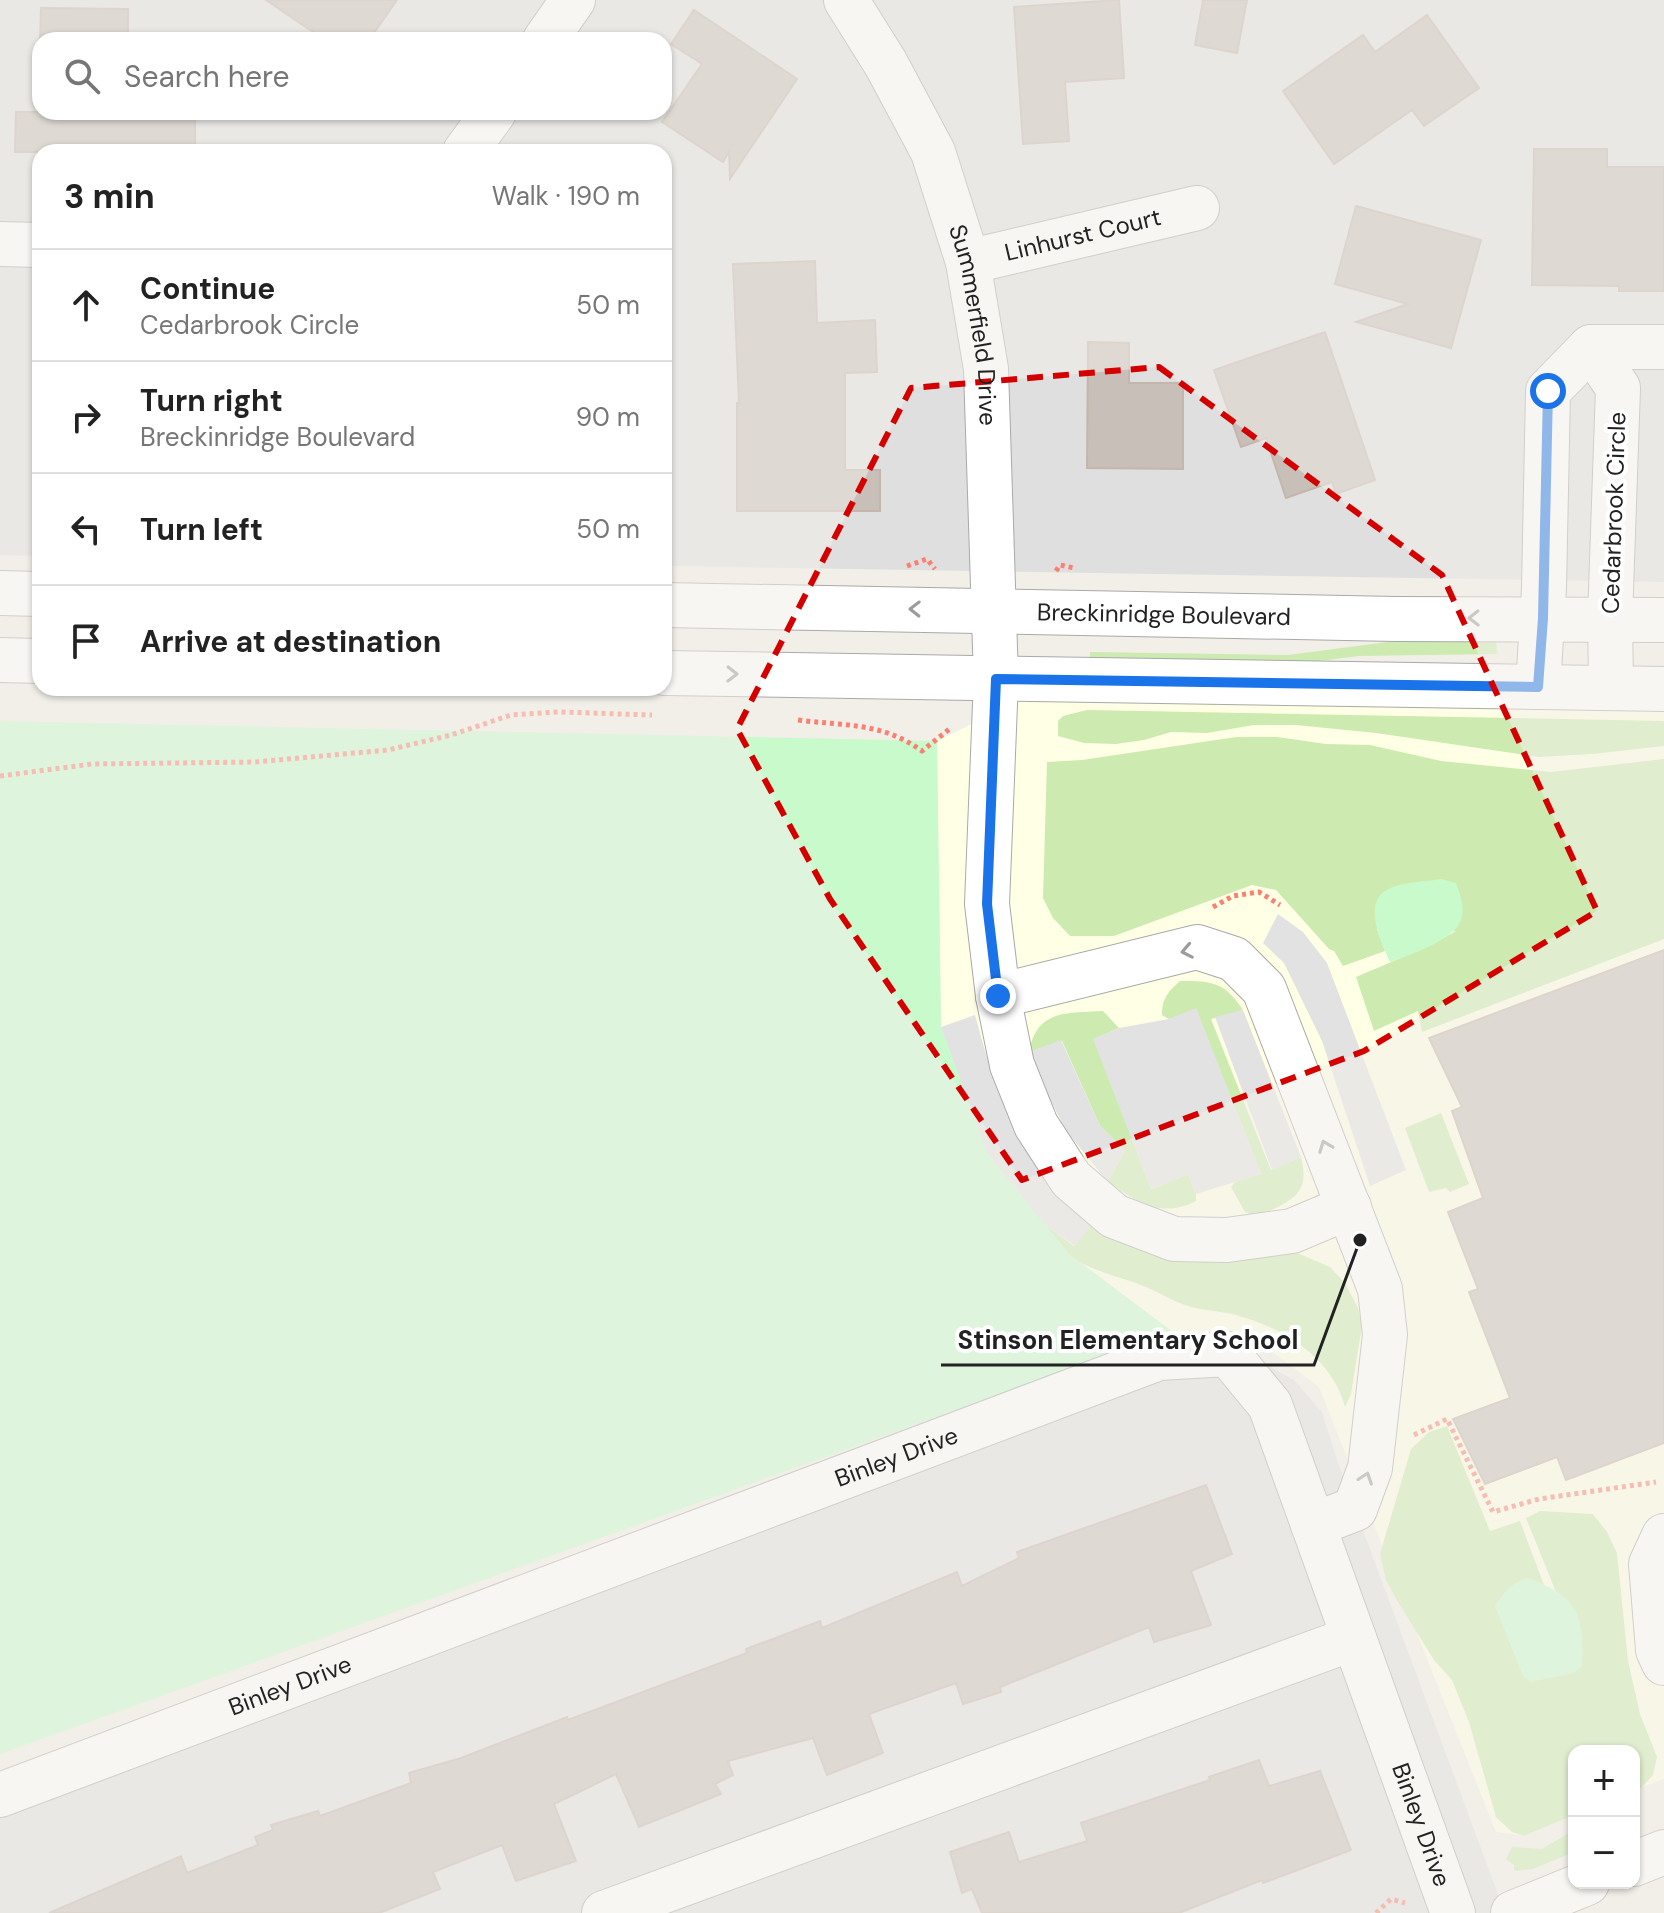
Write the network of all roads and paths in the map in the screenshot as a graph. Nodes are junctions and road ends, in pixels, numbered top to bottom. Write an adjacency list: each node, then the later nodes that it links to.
1 (573, 0): 3 (street)
2 (846, 0): 9 (street, Summerfield Drive)
3 (551, 32)
4 (488, 120): 5 (street)
5 (471, 144)
6 (1197, 208): 9 (street, Linhurst Court)
7 (0, 244): 8 (street)
8 (32, 245)
9 (968, 262): 15 (street, Summerfield Drive)
10 (1591, 347): 11 (street); 16 (street); 17 (street, Cedarbrook Circle)
11 (1664, 347)
12 (0, 593): 13 (street)
13 (32, 594)
14 (672, 605): 15 (street, Breckinridge Boulevard, one-way to 14)
15 (993, 611): 16 (street, Breckinridge Boulevard, one-way to 15); 21 (street, Summerfield Drive)
16 (1543, 618): 17 (street, Breckinridge Boulevard); 22 (street)
17 (1610, 619): 18 (street, Breckinridge Boulevard); 23 (street, Cedarbrook Circle)
18 (1664, 620)
19 (0, 660): 20 (street)
20 (32, 661)
21 (996, 679): 22 (street); 25 (street, one-way to 21); 32 (street, Summerfield Drive)
22 (1538, 687): 23 (street)
23 (1611, 687): 24 (street)
24 (1664, 689)
25 (672, 694)
26 (653, 696): 29 (path)
27 (789, 719): 28 (path)
28 (952, 727)
29 (0, 776)
30 (1280, 905): 31 (path)
31 (1205, 911)
32 (998, 996): 33 (street, Summerfield Drive); 33 (street, one-way to 32)
33 (1349, 1207): 36 (street, one-way to 33)
34 (1409, 1437): 35 (path)
35 (1656, 1482)
36 (1313, 1525): 38 (street, Binley Drive); 40 (street, Binley Drive)
37 (1664, 1536): 39 (street)
38 (1354, 1638): 45 (street); 47 (street, Binley Drive)
39 (1664, 1663)
40 (0, 1795)
41 (1664, 1852): 42 (street)
42 (1640, 1862)
43 (1572, 1889): 48 (street)
44 (1406, 1903): 46 (path)
45 (604, 1913)
46 (1376, 1913)
47 (1453, 1913)
48 (1513, 1913)

